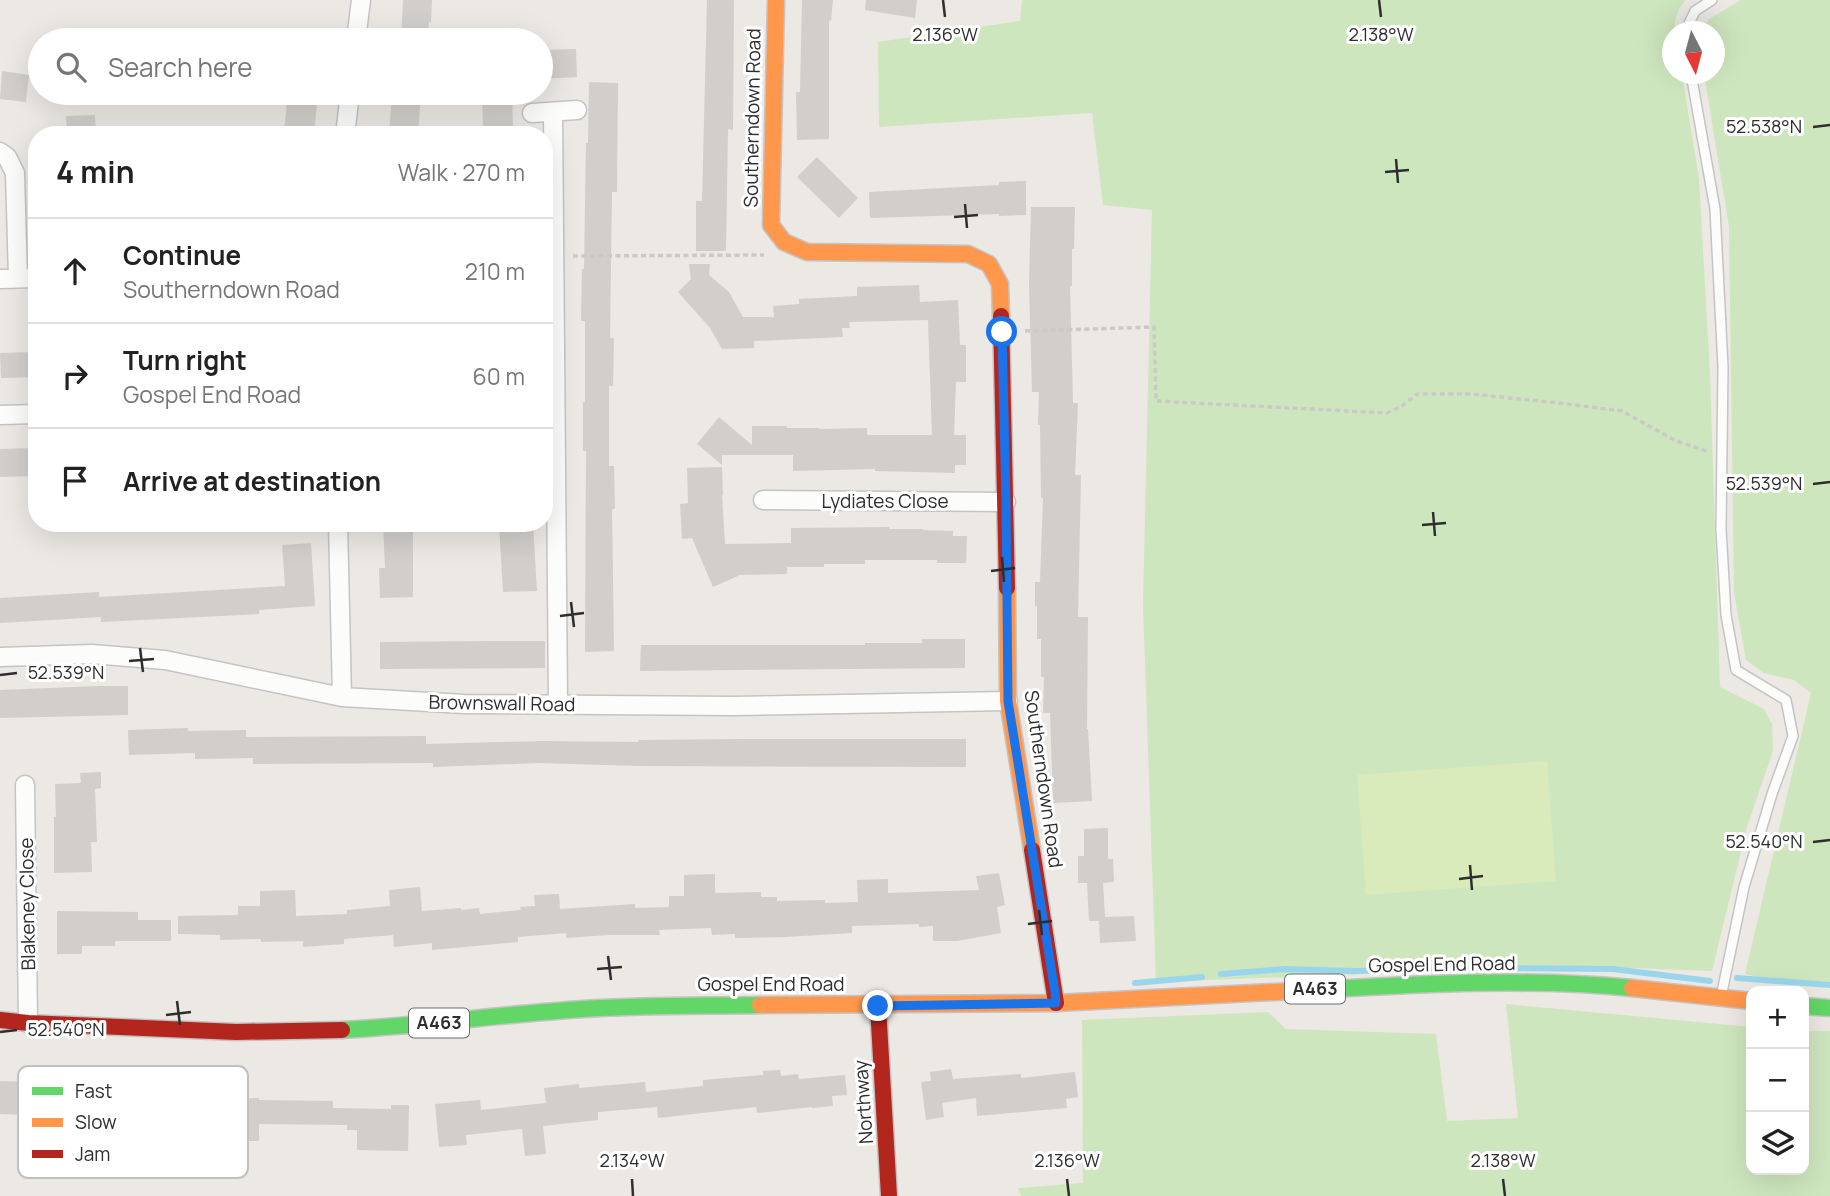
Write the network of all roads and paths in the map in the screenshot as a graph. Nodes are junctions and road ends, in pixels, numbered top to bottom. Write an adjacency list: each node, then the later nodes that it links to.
1 (361, 0): 5 (street)
2 (776, 0): 13 (main road, Southerndown Road)
3 (1712, 0): 4 (lane)
4 (1690, 21)
5 (358, 28)
6 (1693, 84): 20 (lane)
7 (349, 105): 11 (street)
8 (576, 110): 10 (street)
9 (531, 113): 10 (street)
10 (553, 113): 14 (street)
11 (346, 126)
12 (0, 152): 15 (street)
13 (784, 242): 14 (path); 17 (main road, Southerndown Road)
14 (554, 256): 27 (street)
15 (9, 278): 16 (street)
16 (28, 278)
17 (1002, 332): 20 (path); 22 (main road, Southerndown Road)
18 (28, 414): 19 (street)
19 (0, 415)
20 (1722, 457): 29 (lane)
21 (763, 500): 22 (street, Lydiates Close)
22 (1006, 502): 26 (main road, Southerndown Road)
23 (338, 532): 25 (street)
24 (0, 657): 25 (street, Brownswall Road)
25 (342, 697): 27 (street, Brownswall Road)
26 (1008, 701): 27 (street, Brownswall Road); 31 (main road, Southerndown Road)
27 (558, 705)
28 (25, 785): 36 (street, Blakeney Close)
29 (1721, 998): 30 (main road, Gospel End Road / A463); 31 (main road, Gospel End Road / A463)
30 (1746, 1000)
31 (1056, 1003): 32 (main road, Gospel End Road / A463)
32 (878, 1006): 36 (main road, Gospel End Road / A463); 37 (main road, Northway)
33 (1809, 1006): 34 (main road)
34 (1830, 1008)
35 (0, 1020): 36 (main road, Gospel End Road / A463)
36 (28, 1023)
37 (890, 1196)

